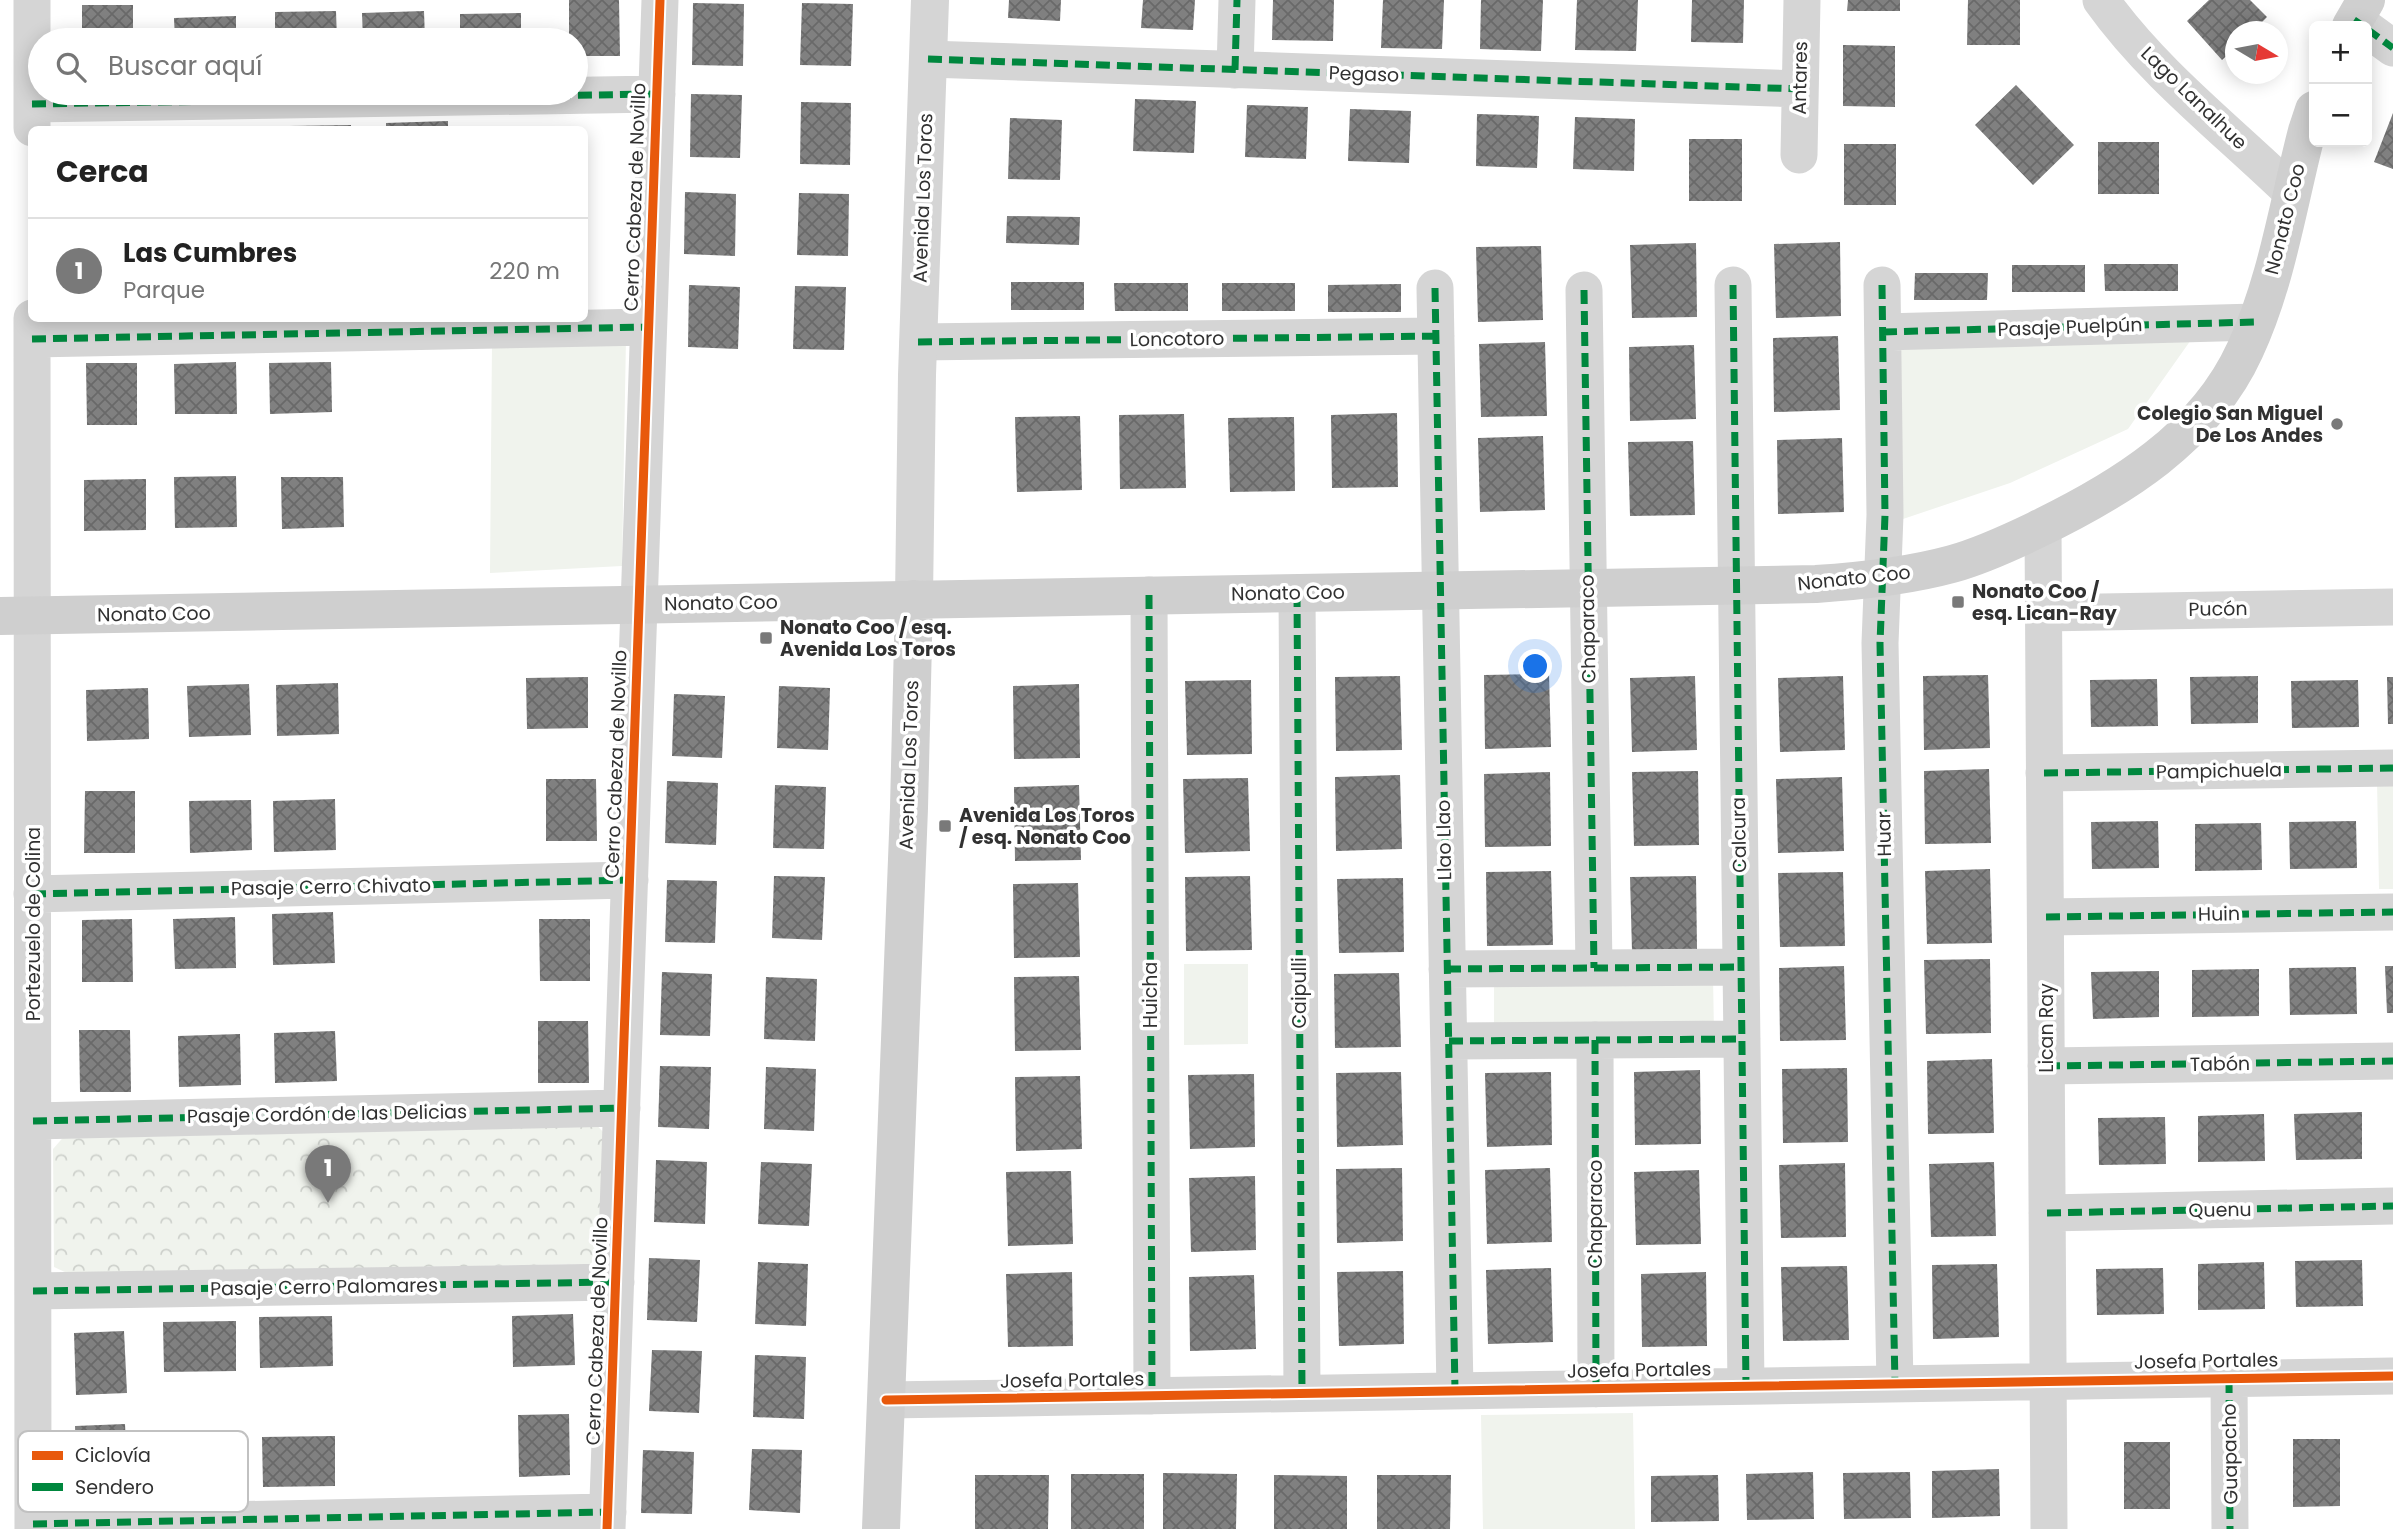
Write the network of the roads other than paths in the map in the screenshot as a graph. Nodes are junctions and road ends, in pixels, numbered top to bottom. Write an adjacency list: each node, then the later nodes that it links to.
1 (32, 0): 8 (street)
2 (660, 0): 13 (street, Cerro Cabeza de Novillo)
3 (930, 0): 10 (street, Avenida Los Toros)
4 (1237, 0): 11 (street)
5 (1802, 0): 12 (street, Antares)
6 (2101, 0): 19 (street, Lago Lanalhue)
7 (2360, 20): 9 (street)
8 (32, 28)
9 (2393, 48)
10 (928, 59): 11 (street, Pegaso); 29 (street, Avenida Los Toros)
11 (1235, 69): 12 (street, Pegaso)
12 (1800, 89): 18 (street, Antares)
13 (657, 94): 14 (street); 25 (street, Cerro Cabeza de Novillo)
14 (588, 97)
15 (358, 105): 16 (street)
16 (32, 117)
17 (2309, 128): 19 (main road, Nonato Coo)
18 (1798, 155)
19 (2291, 192): 24 (main road, Nonato Coo)
20 (1733, 285): 32 (street, Calcura)
21 (1882, 285): 27 (street, Huar)
22 (1435, 288): 28 (street, Llao Llao)
23 (1584, 290): 33 (street, Chaparaco)
24 (2256, 322): 27 (street, Pasaje Puelpún); 30 (main road, Nonato Coo)
25 (648, 327): 26 (street); 38 (street, Cerro Cabeza de Novillo)
26 (32, 329): 41 (street, Portezuelo de Colina)
27 (1883, 332): 31 (street, Huar)
28 (1436, 335): 29 (street, Loncotoro); 34 (street, Llao Llao)
29 (919, 342): 37 (street, Avenida Los Toros)
30 (2043, 527): 31 (main road, Nonato Coo); 40 (street, Lican Ray)
31 (1883, 578): 32 (main road, Nonato Coo); 65 (street, Huar)
32 (1736, 586): 33 (main road, Nonato Coo); 48 (street, Calcura)
33 (1587, 588): 34 (main road, Nonato Coo); 49 (street, Chaparaco)
34 (1440, 590): 35 (main road, Nonato Coo); 50 (street, Llao Llao)
35 (1297, 593): 36 (main road, Nonato Coo); 69 (street, Caipulli)
36 (1149, 595): 37 (main road, Nonato Coo); 70 (street, Huicha)
37 (914, 599): 38 (main road, Nonato Coo); 71 (main road, Avenida Los Toros)
38 (639, 604): 41 (main road, Nonato Coo); 44 (street, Cerro Cabeza de Novillo)
39 (2393, 607): 40 (street, Pucón)
40 (2044, 613): 43 (street, Lican Ray)
41 (16, 616): 45 (street, Portezuelo de Colina)
42 (2393, 768): 43 (street, Pampichuela)
43 (2044, 773): 47 (street, Lican Ray)
44 (630, 880): 45 (street, Pasaje Cerro Chivato); 56 (street, Cerro Cabeza de Novillo)
45 (32, 894): 57 (street, Portezuelo de Colina)
46 (2393, 912): 47 (street, Huin)
47 (2046, 916): 55 (street, Lican Ray)
48 (1741, 967): 49 (street); 51 (street, Calcura)
49 (1594, 968): 50 (street)
50 (1447, 969): 53 (street, Llao Llao)
51 (1742, 1039): 52 (street); 66 (street, Calcura)
52 (1595, 1040): 53 (street); 67 (street, Chaparaco)
53 (1449, 1041): 68 (street, Llao Llao)
54 (2393, 1061): 55 (street, Tabón)
55 (2046, 1066): 59 (street, Lican Ray)
56 (622, 1108): 57 (street, Pasaje Cordón de las Delicias); 60 (street, Cerro Cabeza de Novillo)
57 (33, 1121): 61 (street, Portezuelo de Colina)
58 (2393, 1206): 59 (street, Quenu)
59 (2047, 1213): 64 (street, Lican Ray)
60 (616, 1282): 61 (street, Pasaje Cerro Palomares); 73 (street, Cerro Cabeza de Novillo)
61 (33, 1292): 72 (street, Portezuelo de Colina)
62 (2393, 1376): 63 (street, Josefa Portales)
63 (2229, 1379): 64 (street, Josefa Portales); 77 (street, Guapacho)
64 (2049, 1382): 65 (street, Josefa Portales); 76 (street, Lican Ray)
65 (1895, 1384): 66 (street, Josefa Portales)
66 (1746, 1386): 67 (street, Josefa Portales)
67 (1596, 1389): 68 (street, Josefa Portales)
68 (1455, 1391): 69 (street, Josefa Portales)
69 (1302, 1393): 70 (street, Josefa Portales)
70 (1152, 1396): 71 (street, Josefa Portales)
71 (886, 1400): 75 (main road, Avenida Los Toros)
72 (33, 1431)
73 (607, 1521): 74 (street)
74 (33, 1526)
75 (881, 1529)
76 (2049, 1529)
77 (2230, 1529)

